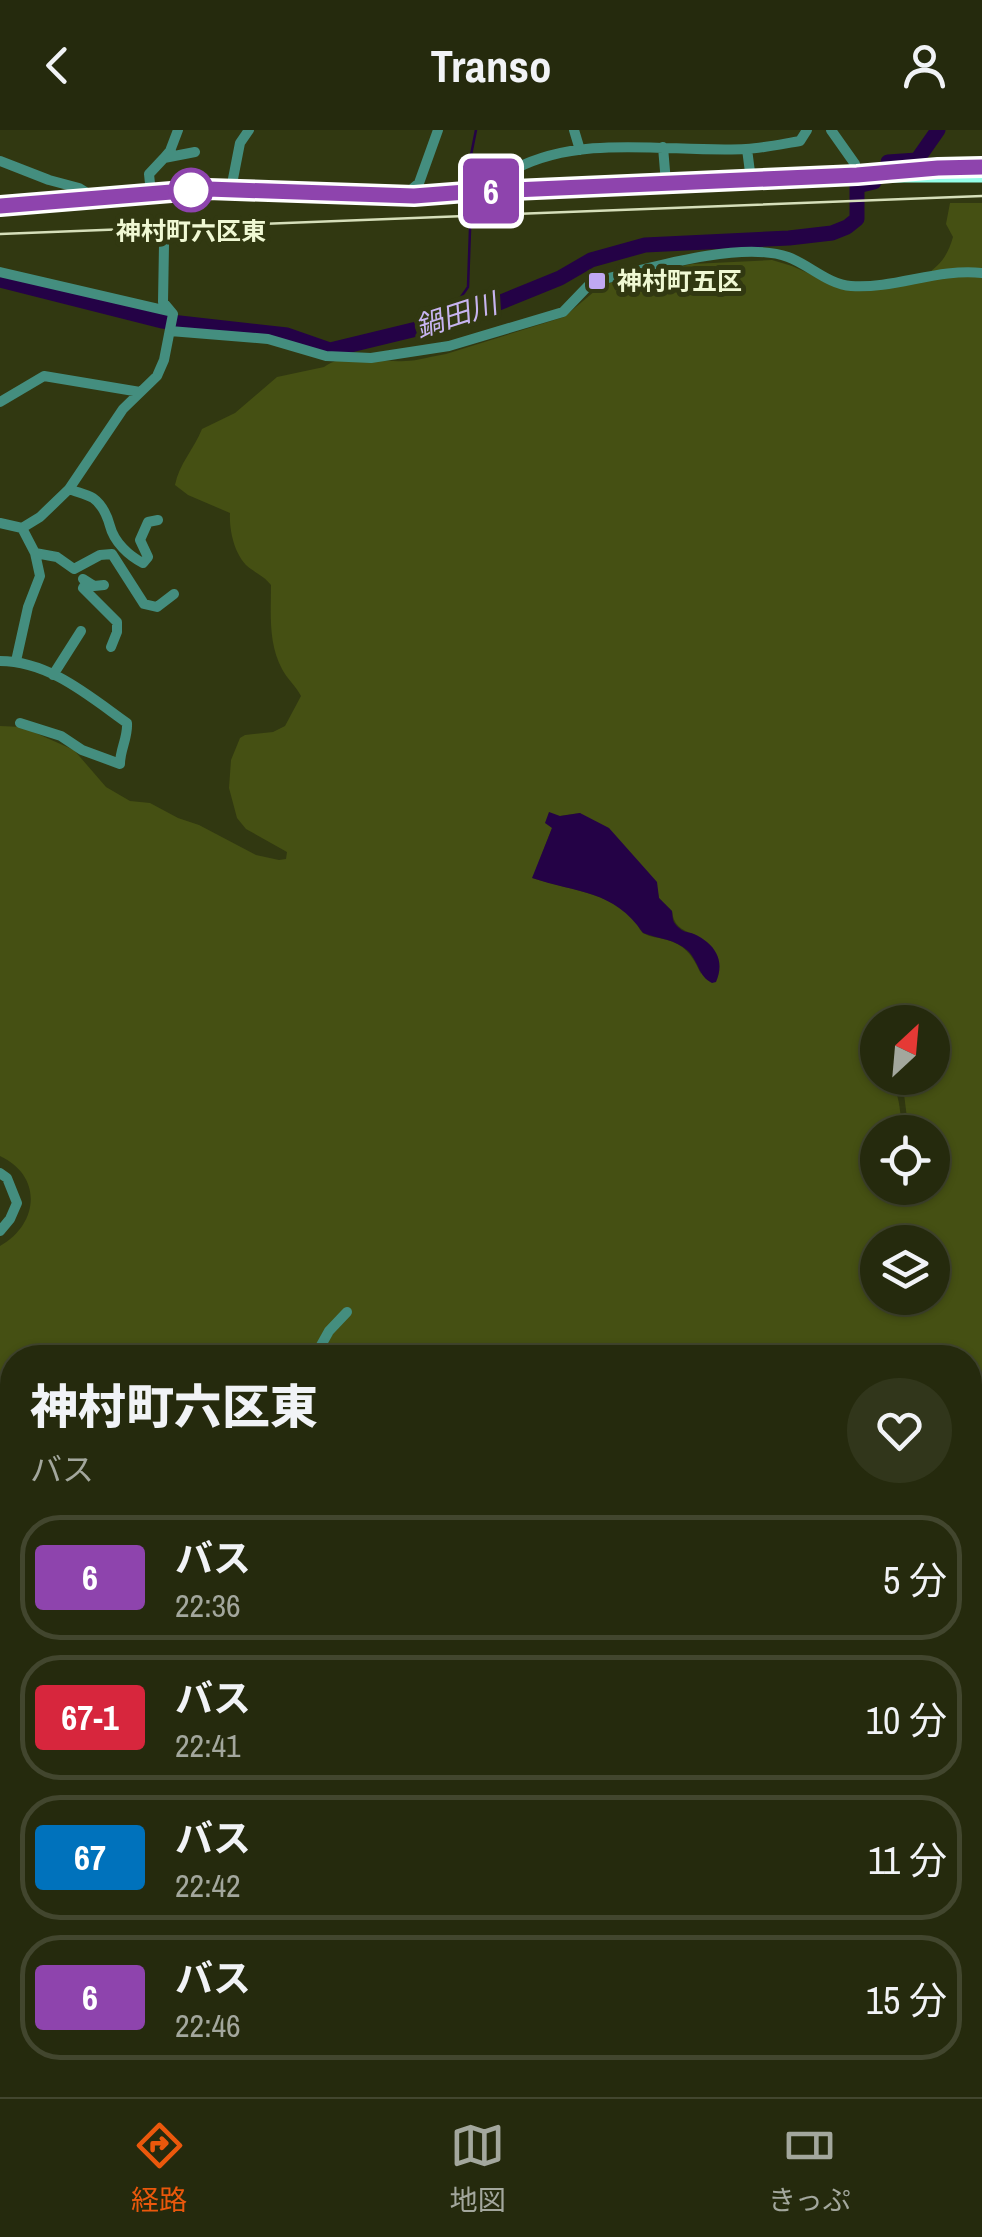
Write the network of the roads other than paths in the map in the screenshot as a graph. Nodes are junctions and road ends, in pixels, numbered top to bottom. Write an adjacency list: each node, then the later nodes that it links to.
1 (178, 130): 11 (street)
2 (249, 130): 18 (street)
3 (438, 130): 21 (street)
4 (574, 130): 9 (street)
5 (807, 130): 8 (street)
6 (831, 130): 14 (street)
7 (663, 147): 8 (street); 9 (street); 17 (street)
8 (747, 149): 16 (street)
9 (580, 150): 19 (street)
10 (196, 152): 11 (street)
11 (164, 158): 20 (street)
12 (0, 161): 22 (street)
13 (982, 166): 14 (highway)
14 (857, 175): 15 (highway); 16 (highway)
15 (982, 175)
16 (751, 180): 17 (highway)
17 (666, 183): 19 (highway)
18 (231, 188): 20 (highway); 21 (highway)
19 (474, 191): 21 (highway)
20 (151, 194): 22 (highway)
21 (414, 196)
22 (89, 199): 23 (highway)
23 (0, 206)
24 (164, 245): 27 (street)
25 (0, 272): 27 (street)
26 (982, 273): 28 (street)
27 (171, 313): 28 (street)
28 (170, 330): 29 (street)
29 (140, 392): 30 (street); 31 (street)
30 (0, 402)
31 (69, 488): 34 (street); 35 (street)
32 (158, 520): 35 (street)
33 (0, 523): 34 (street)
34 (22, 528): 36 (street)
35 (124, 550): 37 (street)
36 (35, 553): 38 (street); 45 (street)
37 (112, 554): 38 (street); 41 (street)
38 (74, 569): 39 (street)
39 (86, 583): 40 (street); 43 (street)
40 (104, 584)
41 (174, 594)
42 (81, 630): 46 (street)
43 (111, 648)
44 (0, 661): 45 (street)
45 (16, 661): 46 (street)
46 (53, 674): 47 (street)
47 (20, 723)
48 (0, 1173): 49 (street)
49 (0, 1231)
50 (347, 1312): 51 (street)
51 (321, 1345)

